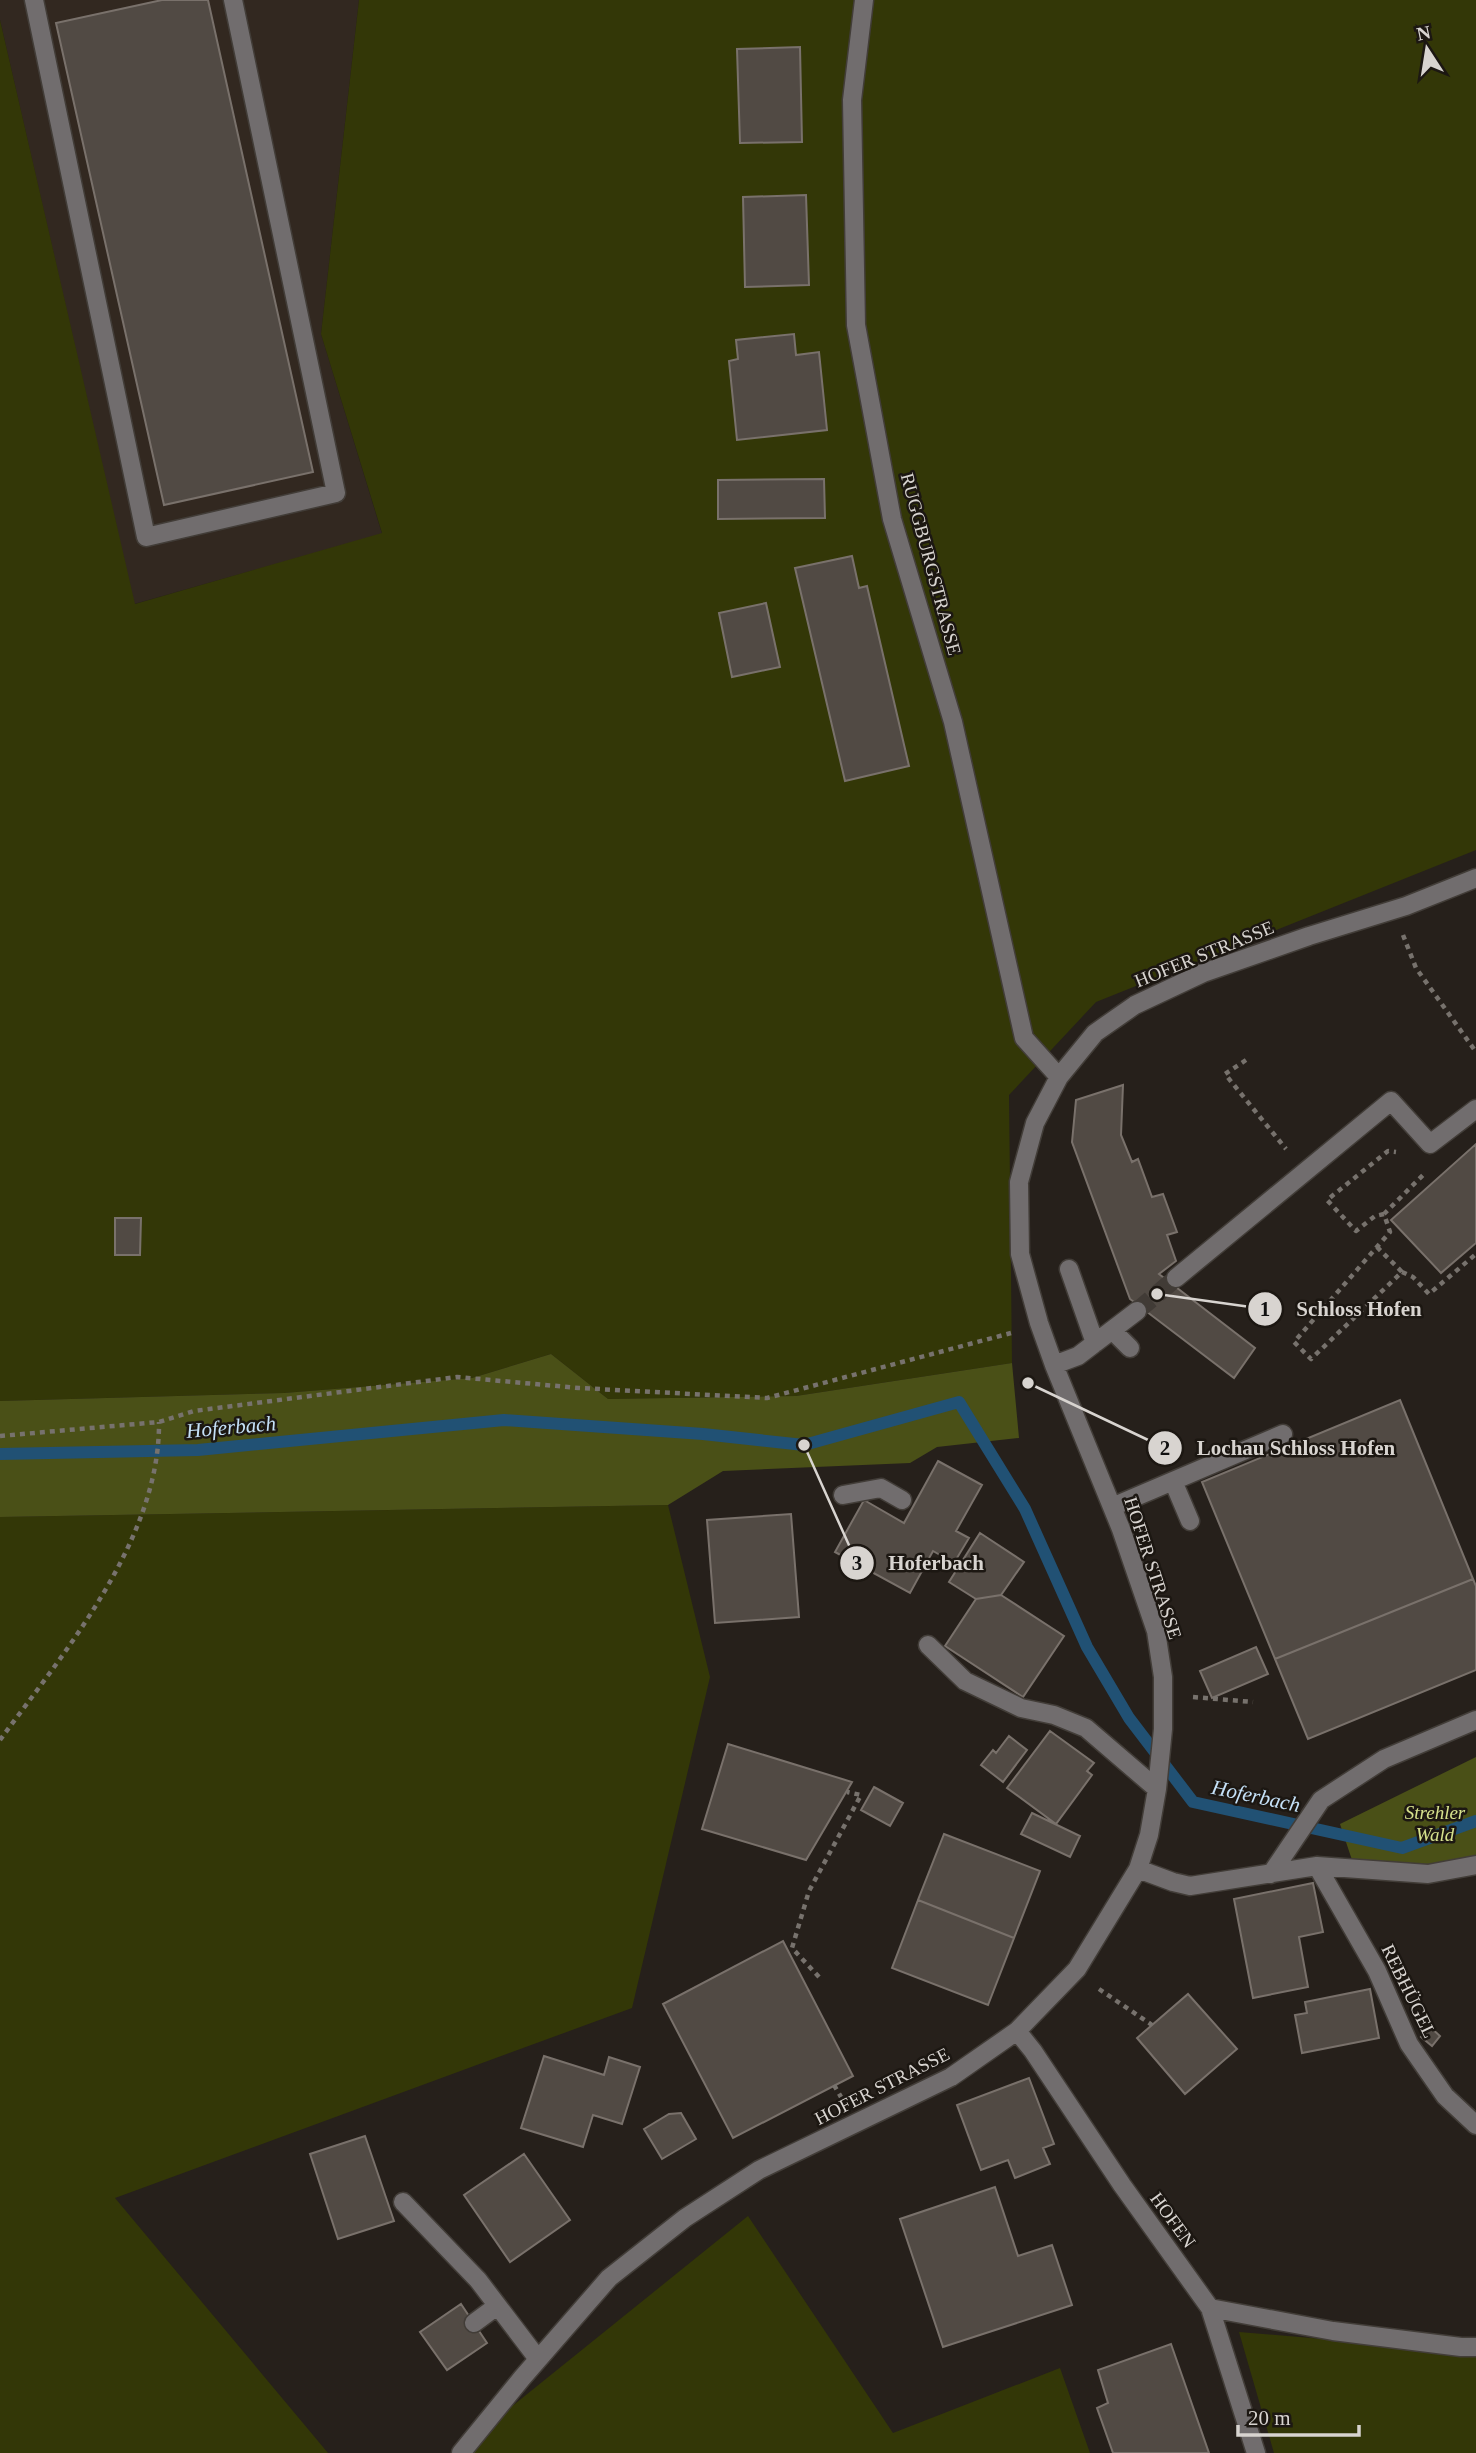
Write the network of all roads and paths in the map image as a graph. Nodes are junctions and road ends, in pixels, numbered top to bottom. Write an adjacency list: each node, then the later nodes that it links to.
1 (34, 0): 2 (street)
2 (233, 0)
3 (864, 0): 8 (street, RUGGBURGSTRASSE)
4 (1476, 878): 8 (street, HOFER STRASSE)
5 (1401, 930): 6 (path)
6 (1476, 1052)
7 (1246, 1059): 10 (path)
8 (1059, 1077): 23 (street, HOFER STRASSE)
9 (1476, 1109): 11 (street)
10 (1297, 1144)
11 (1430, 1144): 12 (path); 12 (path); 17 (street)
12 (1384, 1214): 13 (path)
13 (1377, 1247): 16 (path); 16 (path)
14 (1476, 1254): 16 (path)
15 (1069, 1269): 21 (street)
16 (1402, 1272)
17 (1176, 1279)
18 (1138, 1311): 19 (street)
19 (1112, 1330): 21 (street); 22 (street)
20 (1017, 1331): 24 (path)
21 (1095, 1343): 23 (street)
22 (1130, 1348)
23 (1054, 1365): 30 (street, HOFER STRASSE)
24 (159, 1422): 26 (path); 36 (path)
25 (1283, 1434): 27 (street)
26 (0, 1436)
27 (1180, 1475): 30 (street); 31 (street)
28 (843, 1495): 29 (street)
29 (902, 1500)
30 (1112, 1507): 37 (street, HOFER STRASSE)
31 (1190, 1521)
32 (928, 1645): 37 (street)
33 (1185, 1696): 34 (path)
34 (1253, 1702)
35 (1476, 1720): 42 (street)
36 (0, 1740)
37 (1158, 1781): 41 (street, HOFER STRASSE)
38 (847, 1792): 43 (path)
39 (1476, 1865): 40 (street)
40 (1317, 1866): 42 (street); 47 (street, REBHÜGEL)
41 (1138, 1869): 42 (street); 46 (street, HOFER STRASSE)
42 (1271, 1874)
43 (819, 1977)
44 (1104, 1993): 45 (path)
45 (1152, 2025)
46 (1017, 2031): 50 (street, HOFEN); 53 (street, HOFER STRASSE)
47 (1476, 2125)
48 (403, 2202): 49 (street)
49 (497, 2306): 51 (street); 53 (street)
50 (1210, 2308): 52 (street); 55 (street, HOFEN)
51 (474, 2323)
52 (1476, 2347)
53 (538, 2359): 54 (street, HOFER STRASSE)
54 (461, 2453)
55 (1256, 2453)

